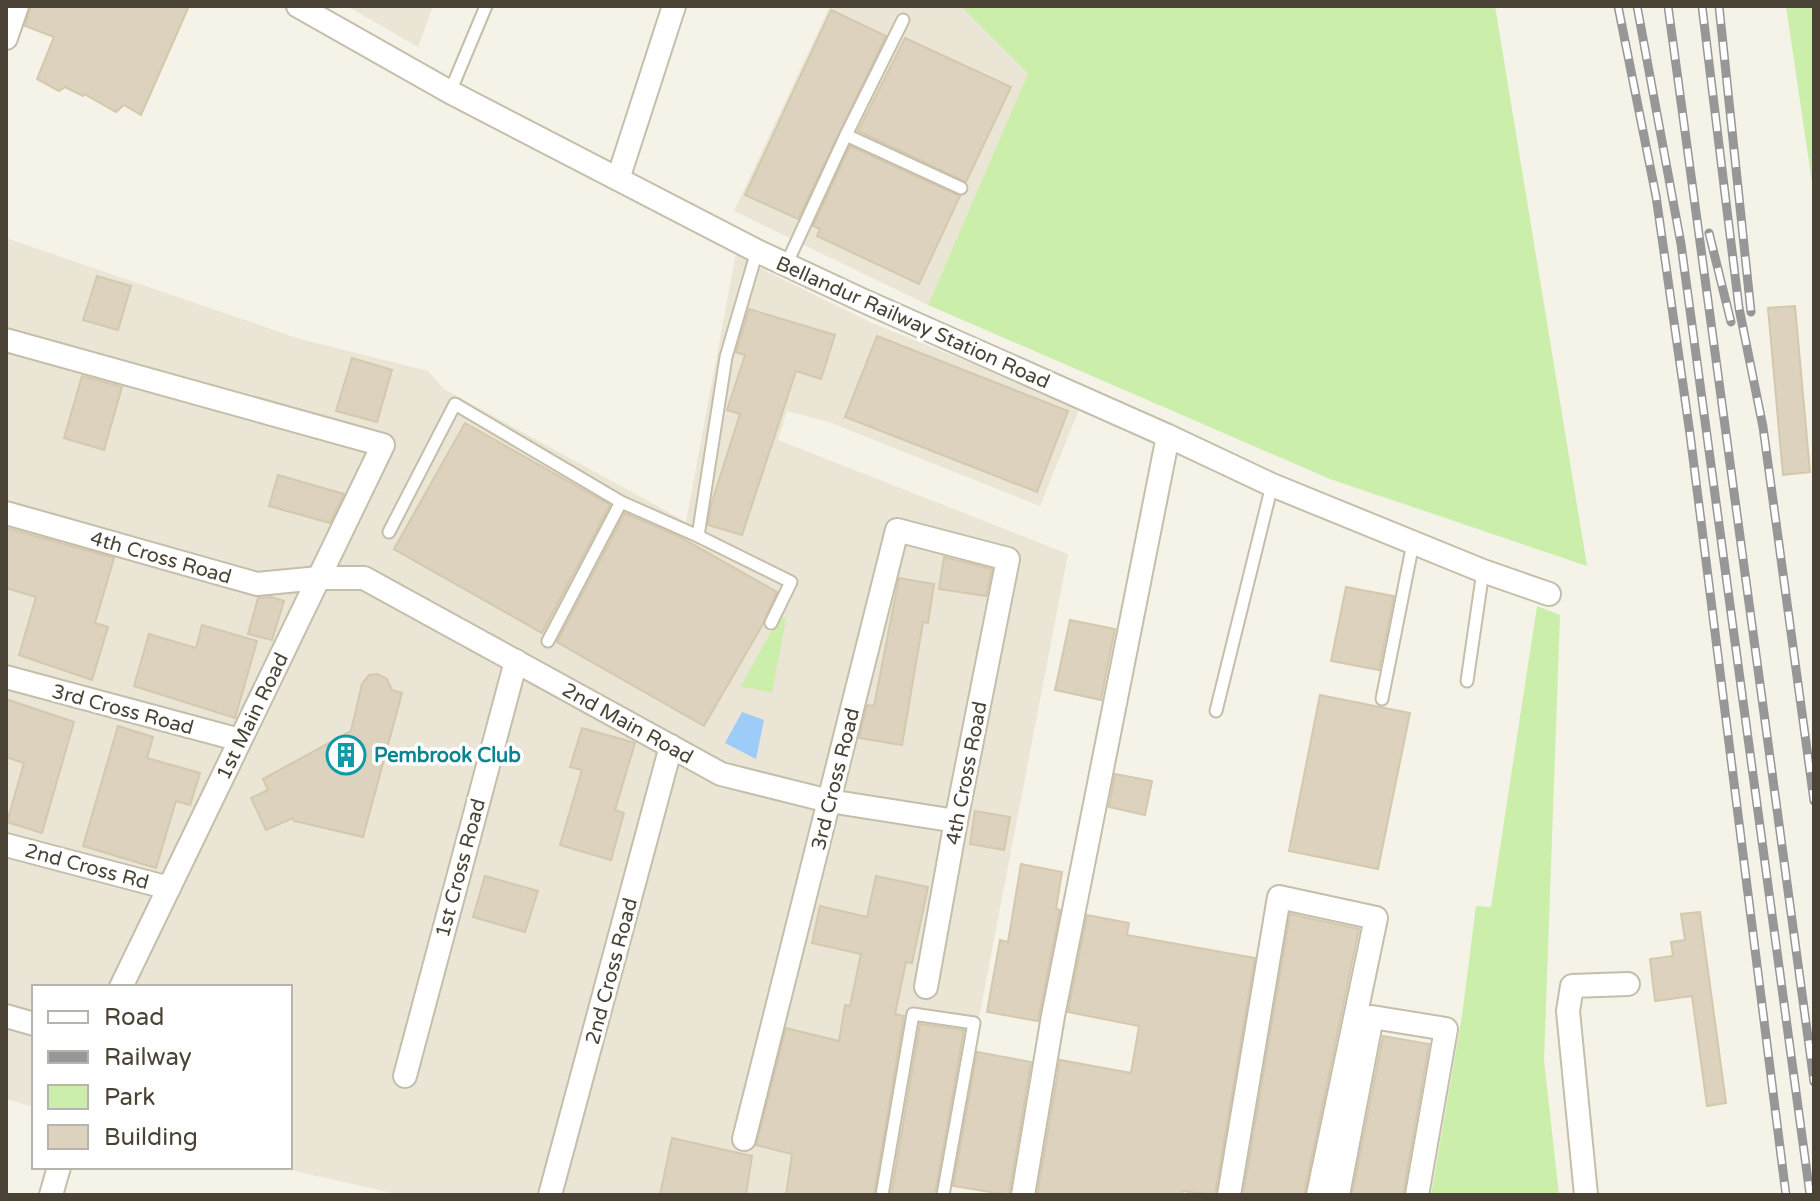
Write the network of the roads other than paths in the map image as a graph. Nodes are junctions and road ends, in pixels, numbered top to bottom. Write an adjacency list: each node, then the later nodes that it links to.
1 (17, 6): 6 (street)
2 (298, 6): 7 (street, Bellandur Railway Station Road)
3 (486, 6): 7 (lane)
4 (674, 6): 9 (street)
5 (903, 20): 8 (lane)
6 (6, 38)
7 (450, 92): 9 (street, Bellandur Railway Station Road)
8 (846, 135): 10 (lane); 12 (lane)
9 (618, 179): 11 (street, Bellandur Railway Station Road)
10 (961, 188)
11 (757, 251): 12 (street, Bellandur Railway Station Road); 19 (lane)
12 (786, 265): 14 (street, Bellandur Railway Station Road)
13 (6, 340): 23 (street, 1st Main Road)
14 (1168, 436): 15 (street, Bellandur Railway Station Road); 50 (street)
15 (1272, 485): 20 (street, Bellandur Railway Station Road); 31 (lane)
16 (621, 502): 18 (lane); 19 (lane); 26 (lane)
17 (6, 513): 23 (street, 4th Cross Road)
18 (389, 532)
19 (698, 536): 25 (lane)
20 (1413, 543): 22 (street, Bellandur Railway Station Road); 30 (lane)
21 (1008, 559): 34 (street, 3rd Cross Road); 35 (street, 4th Cross Road)
22 (1483, 571): 24 (street, Bellandur Railway Station Road); 29 (lane)
23 (319, 578): 27 (street, 2nd Main Road); 32 (street, 1st Main Road)
24 (1549, 594)
25 (771, 623)
26 (548, 641)
27 (516, 661): 33 (street, 2nd Main Road); 43 (street, 1st Cross Road)
28 (6, 677): 32 (street, 3rd Cross Road)
29 (1467, 681)
30 (1382, 699)
31 (1216, 711)
32 (240, 740): 37 (street, 1st Main Road)
33 (671, 746): 34 (street, 2nd Main Road); 47 (street, 2nd Cross Road)
34 (829, 801): 35 (street, 2nd Main Road); 44 (street, 3rd Cross Road)
35 (956, 821): 40 (street, 4th Cross Road)
36 (6, 845): 37 (street, 2nd Cross Rd)
37 (169, 888): 39 (street, 1st Main Road)
38 (1628, 984): 55 (street)
39 (122, 985)
40 (926, 987)
41 (6, 1016): 42 (street)
42 (32, 1023)
43 (405, 1076)
44 (744, 1139)
45 (58, 1169): 46 (street)
46 (51, 1195)
47 (550, 1195)
48 (882, 1195): 49 (lane)
49 (943, 1195)
50 (1023, 1195)
51 (1229, 1195): 52 (street)
52 (1318, 1195)
53 (1338, 1195): 54 (street)
54 (1417, 1195)
55 (1586, 1195)

